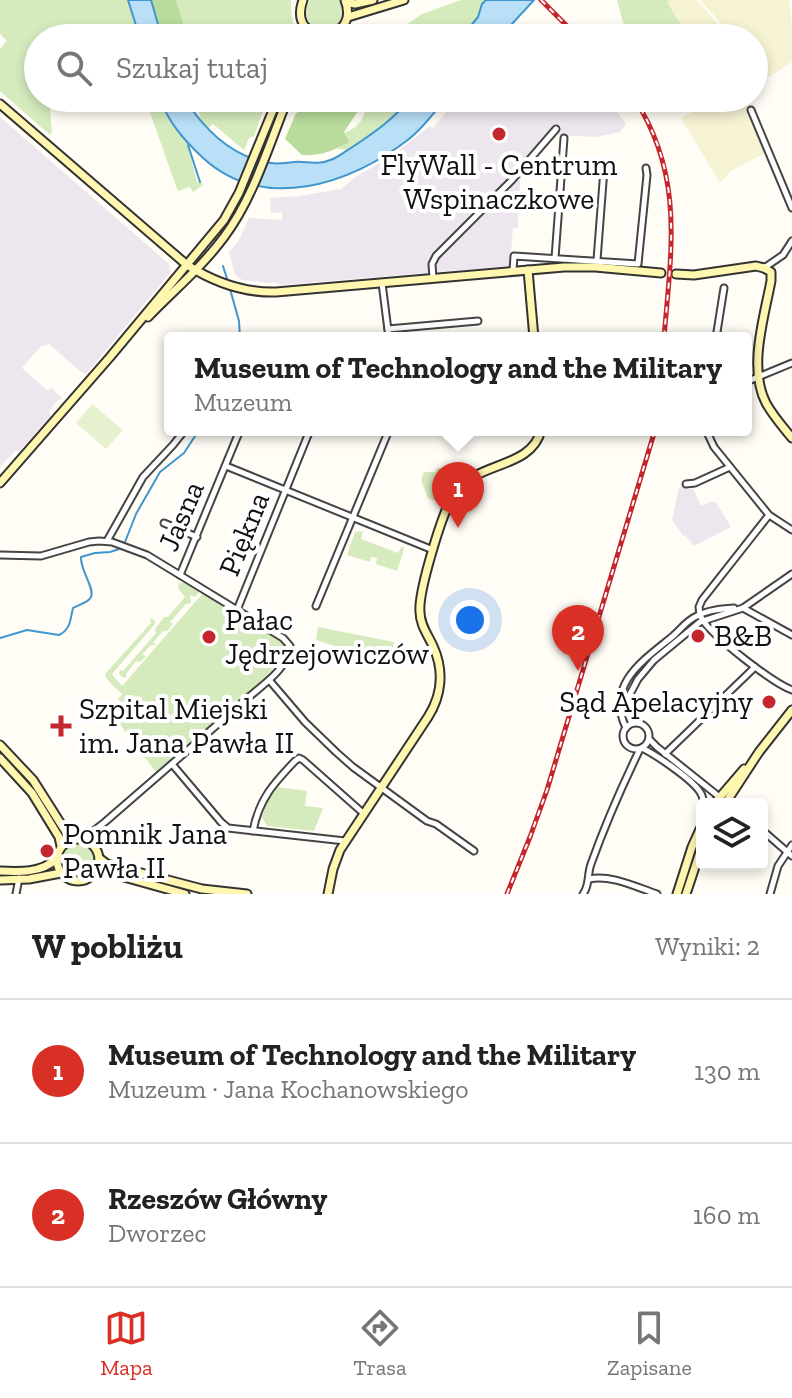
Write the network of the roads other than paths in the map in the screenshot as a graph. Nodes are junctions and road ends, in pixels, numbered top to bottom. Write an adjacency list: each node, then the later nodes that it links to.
1 (303, 0): 6 (main road)
2 (373, 0): 4 (main road)
3 (404, 0): 5 (main road)
4 (346, 1): 5 (main road)
5 (348, 17): 7 (main road)
6 (303, 24)
7 (343, 24)
8 (0, 104): 23 (main road)
9 (274, 112): 14 (main road)
10 (281, 112): 14 (main road)
11 (752, 112): 17 (street)
12 (556, 129): 29 (street)
13 (564, 138): 21 (street)
14 (262, 149): 23 (main road)
15 (646, 168): 22 (street)
16 (604, 169): 22 (street)
17 (792, 208)
18 (792, 241): 19 (street)
19 (783, 255): 20 (street); 24 (street)
20 (790, 256)
21 (555, 258): 22 (street); 26 (street)
22 (597, 260)
23 (191, 268): 30 (main road); 49 (main road)
24 (764, 268): 28 (main road); 38 (main road)
25 (528, 270): 26 (main road); 27 (main road); 35 (main road)
26 (513, 271): 29 (main road)
27 (661, 273)
28 (676, 274)
29 (433, 278): 30 (main road)
30 (382, 283): 33 (street)
31 (724, 288): 36 (street)
32 (478, 321): 33 (street)
33 (388, 329): 34 (street)
34 (388, 332)
35 (533, 332)
36 (717, 332)
37 (792, 363): 38 (street)
38 (758, 374): 39 (street); 46 (main road)
39 (752, 378)
40 (180, 436): 57 (street)
41 (238, 436): 47 (street, Jasna)
42 (308, 436): 51 (street, Piękna)
43 (387, 436): 53 (street)
44 (539, 436): 58 (main road)
45 (708, 436): 48 (street)
46 (792, 438)
47 (226, 466): 51 (street); 56 (street, Jasna)
48 (730, 467): 50 (street); 52 (street)
49 (0, 483)
50 (686, 484)
51 (286, 490): 53 (street); 64 (street, Piękna)
52 (769, 515): 55 (street); 65 (street)
53 (353, 518): 58 (street); 62 (street)
54 (164, 523): 56 (street)
55 (792, 530)
56 (197, 537): 61 (street, Jasna)
57 (109, 542): 59 (street); 61 (street)
58 (434, 550): 82 (main road)
59 (0, 555)
60 (792, 574): 63 (street)
61 (180, 575): 64 (street)
62 (316, 606)
63 (743, 608): 65 (street); 66 (street)
64 (237, 610): 68 (street)
65 (702, 617): 67 (street); 72 (street); 73 (street)
66 (792, 635)
67 (755, 667): 69 (street); 78 (street)
68 (270, 681): 80 (street); 82 (street)
69 (790, 690): 70 (street)
70 (792, 697)
71 (792, 710): 86 (main road)
72 (633, 723): 73 (street); 74 (street)
73 (626, 728): 76 (street)
74 (649, 739): 77 (street); 78 (street)
75 (0, 745): 83 (main road)
76 (632, 748): 77 (street); 81 (street)
77 (641, 748): 81 (street); 84 (street)
78 (665, 754): 85 (street)
79 (0, 758): 83 (main road)
80 (172, 764): 88 (street); 89 (street)
81 (629, 770): 106 (street)
82 (381, 788): 87 (main road); 97 (street)
83 (36, 790): 92 (main road); 95 (main road)
84 (702, 798)
85 (715, 798)
86 (723, 798)
87 (363, 813): 89 (street); 93 (main road)
88 (105, 822): 92 (street); 96 (street)
89 (253, 831): 93 (street)
90 (768, 835): 98 (street)
91 (696, 838): 115 (main road)
92 (79, 839): 95 (main road); 96 (main road)
93 (345, 841): 112 (main road)
94 (792, 845): 98 (street)
95 (61, 846): 100 (main road)
96 (94, 846): 99 (main road)
97 (474, 851)
98 (789, 854): 117 (street)
99 (99, 858): 104 (main road); 111 (main road)
100 (56, 859): 103 (main road); 105 (main road)
101 (696, 864): 116 (main road)
102 (0, 871): 103 (main road)
103 (25, 871): 108 (street)
104 (95, 872): 105 (main road); 110 (main road)
105 (61, 873): 108 (main road)
106 (588, 879): 113 (street); 114 (street)
107 (0, 880): 108 (main road)
108 (18, 880): 109 (street)
109 (16, 894)
110 (185, 894)
111 (247, 894)
112 (328, 894)
113 (583, 894)
114 (657, 894)
115 (677, 894)
116 (686, 894)
117 (770, 894)

